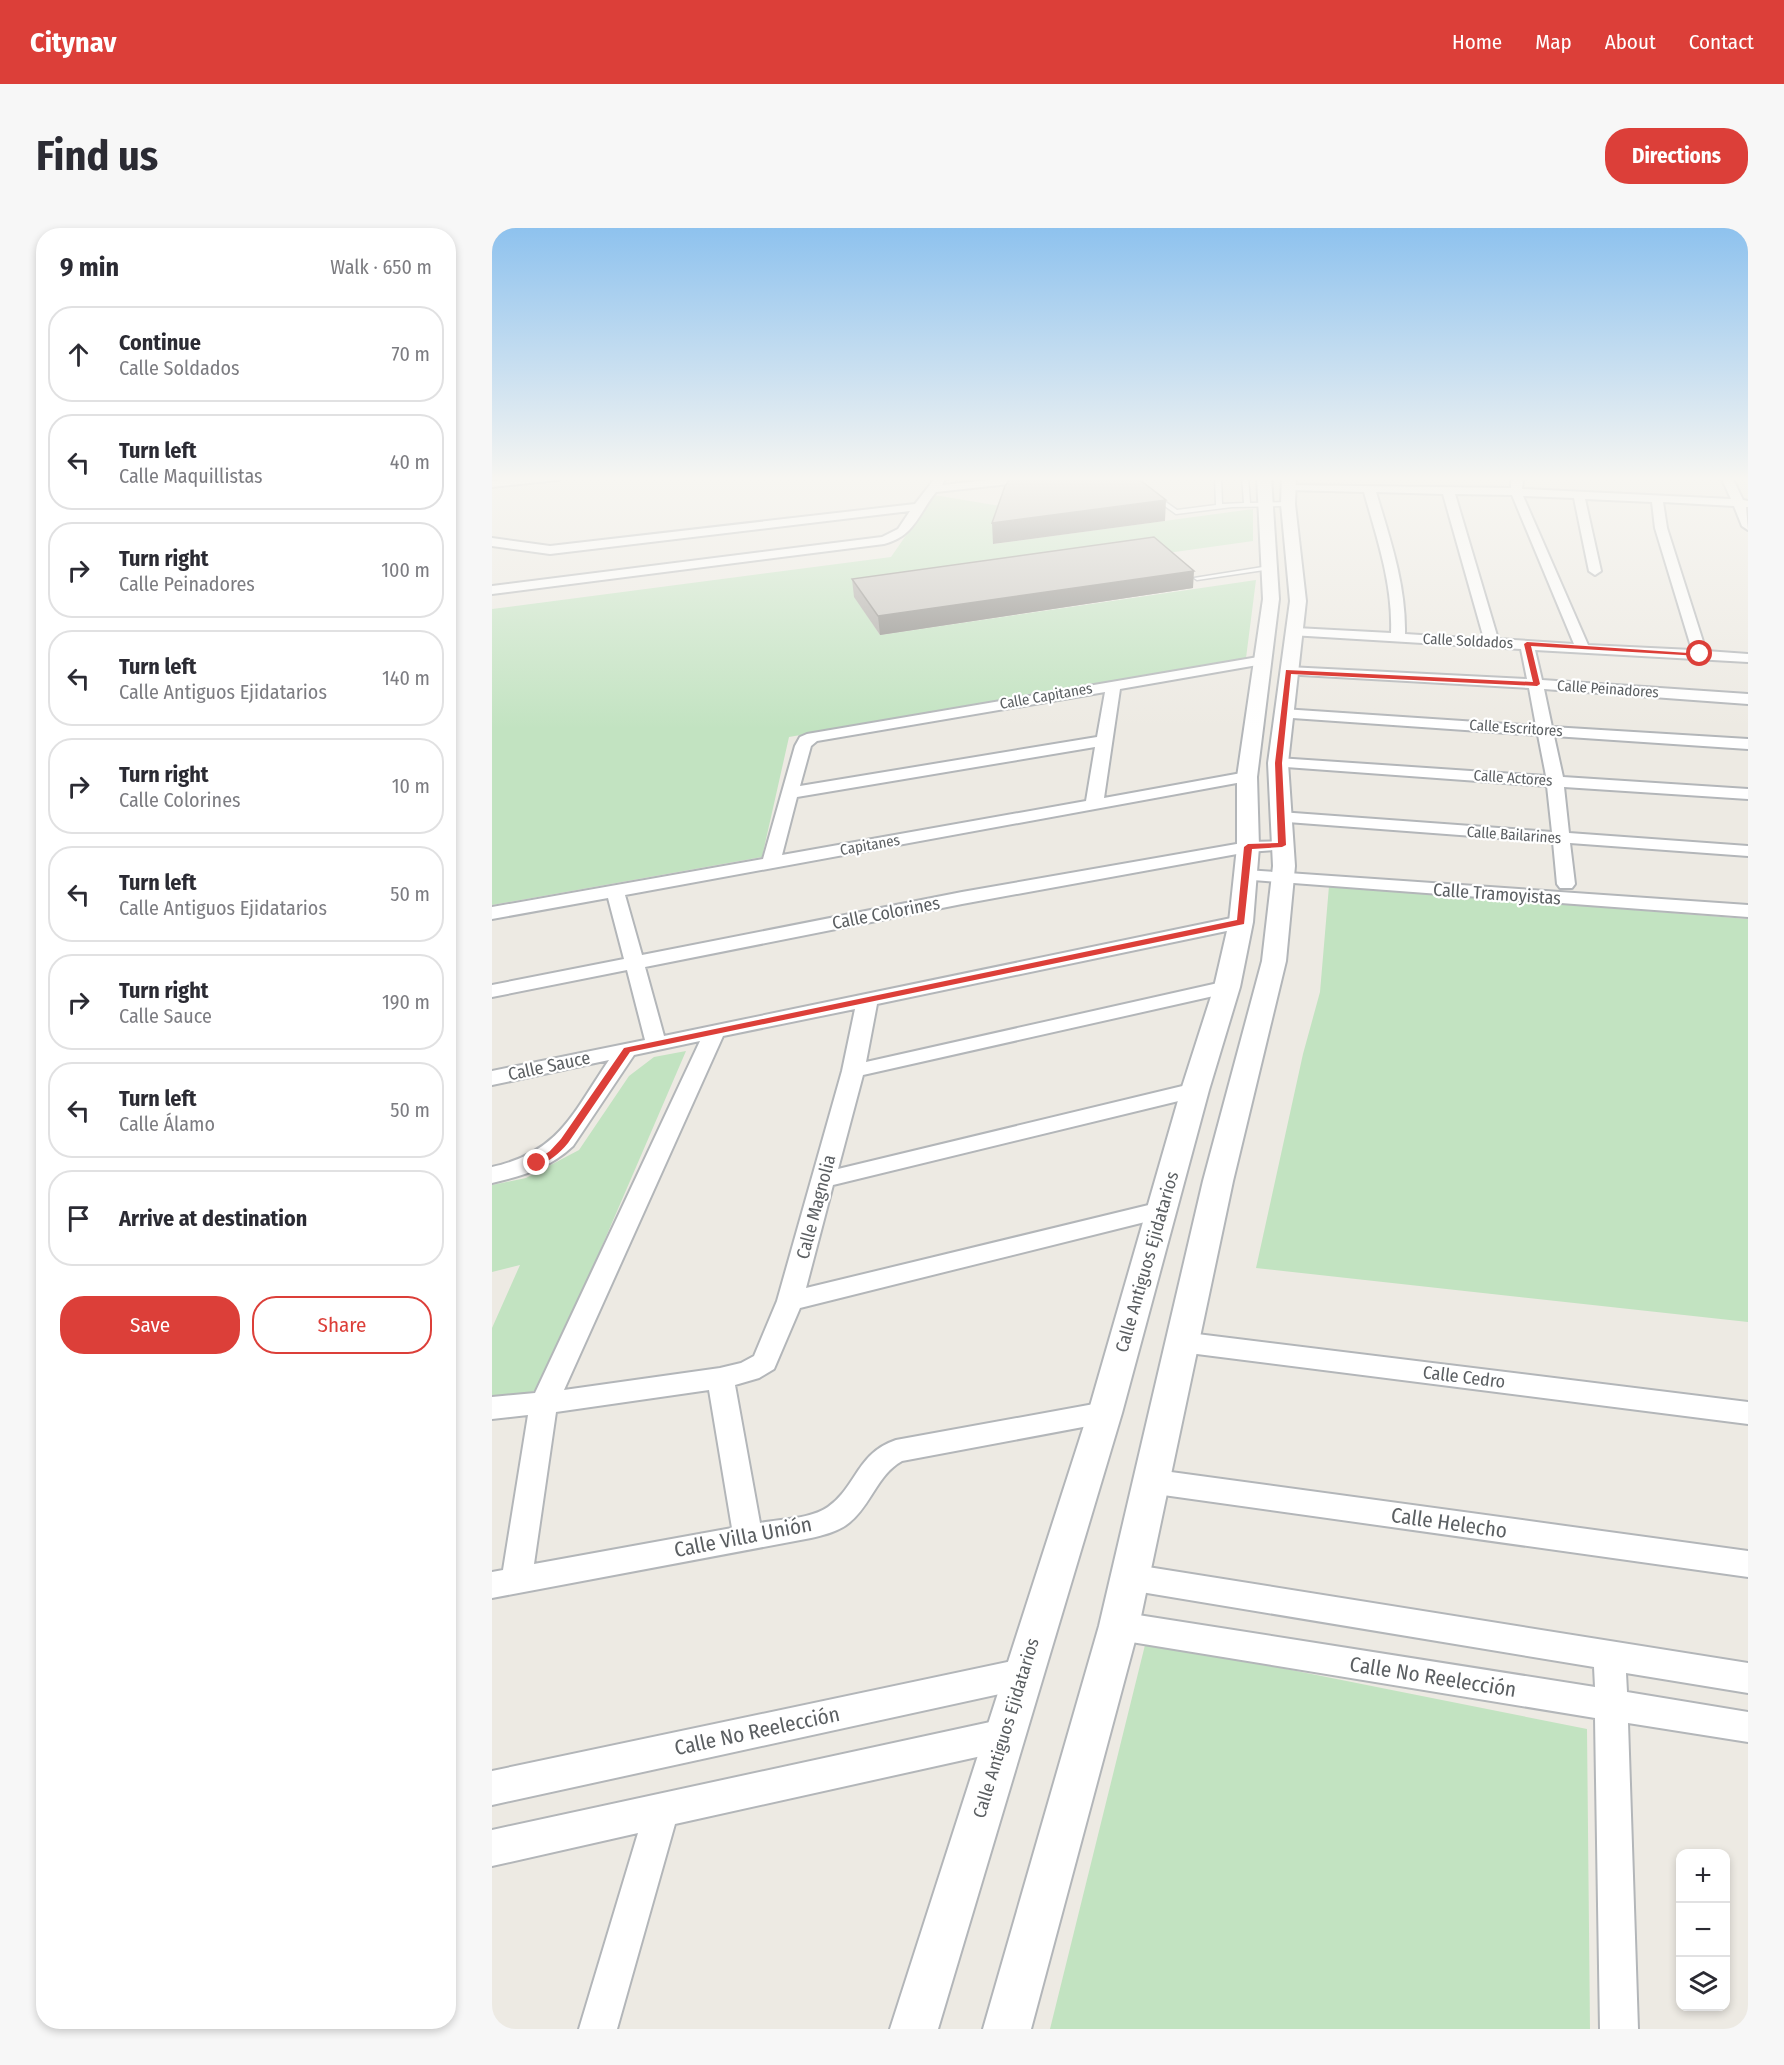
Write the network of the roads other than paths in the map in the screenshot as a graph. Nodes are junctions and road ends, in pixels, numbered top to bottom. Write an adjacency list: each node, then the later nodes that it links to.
1 (722, 561): 12 (street)
2 (1269, 561): 9 (street, Calle Antiguos Ejidatarios)
3 (1287, 561): 13 (street, Calle Antiguos Ejidatarios)
4 (1390, 561): 14 (street)
5 (1469, 561): 15 (street)
6 (1545, 561): 17 (street)
7 (1593, 561): 10 (street)
8 (1671, 561): 18 (street)
9 (1269, 568): 11 (lane); 20 (street, Calle Antiguos Ejidatarios)
10 (1595, 571)
11 (1197, 578)
12 (492, 590)
13 (1296, 632): 14 (street, Calle Soldados); 20 (street, Calle Antiguos Ejidatarios)
14 (1398, 638): 15 (street, Calle Soldados)
15 (1492, 642): 16 (street, Calle Soldados)
16 (1527, 644): 17 (street, Calle Soldados); 21 (street)
17 (1582, 647): 18 (street, Calle Soldados)
18 (1700, 654): 19 (street, Calle Soldados)
19 (1748, 658)
20 (1276, 666): 21 (street, Calle Peinadores); 22 (street, Calle Capitanes); 24 (street, Calle Antiguos Ejidatarios); 29 (street, Calle Antiguos Ejidatarios)
21 (1537, 684): 23 (street, Calle Peinadores); 25 (street)
22 (1113, 685): 26 (street); 31 (street, Calle Capitanes)
23 (1748, 699)
24 (1283, 714): 25 (street, Calle Escritores); 28 (street, Calle Antiguos Ejidatarios)
25 (1545, 730): 27 (street, Calle Escritores); 30 (street)
26 (1103, 741): 31 (street); 33 (street)
27 (1748, 744)
28 (1278, 763): 30 (street, Calle Actores); 36 (street, Calle Antiguos Ejidatarios)
29 (1247, 777): 33 (street, Capitanes); 37 (street, Calle Antiguos Ejidatarios)
30 (1555, 780): 32 (street, Calle Actores); 34 (street)
31 (791, 793): 38 (street)
32 (1748, 794)
33 (1094, 806): 38 (street, Capitanes)
34 (1561, 838): 35 (street, Calle Bailarines); 36 (street, Calle Bailarines); 39 (street)
35 (1748, 851)
36 (1282, 852): 37 (street, Calle Colorines); 37 (street, Calle Tramoyistas); 39 (street, Calle Tramoyistas); 42 (street, Calle Tramoyistas); 59 (street, Calle Antiguos Ejidatarios)
37 (1247, 861): 44 (street, Calle Antiguos Ejidatarios); 45 (street, Calle Colorines)
38 (771, 862): 40 (street, Capitanes)
39 (1566, 884): 41 (street, Calle Tramoyistas)
40 (615, 891): 43 (street, Capitanes); 45 (street)
41 (1748, 898)
42 (1748, 911)
43 (492, 913)
44 (1241, 922): 46 (street, Calle Antiguos Ejidatarios); 48 (street, Calle Sauce)
45 (633, 964): 47 (street, Calle Colorines); 50 (street)
46 (1227, 987): 52 (street); 54 (street, Calle Antiguos Ejidatarios)
47 (492, 992)
48 (867, 1000): 49 (street, Calle Sauce); 52 (street, Calle Magnolia)
49 (715, 1031): 50 (street, Calle Sauce); 61 (street)
50 (656, 1043): 51 (street, Calle Sauce)
51 (627, 1050): 53 (street, Calle Sauce); 55 (street)
52 (853, 1071): 56 (street, Calle Magnolia)
53 (492, 1078)
54 (1195, 1090): 56 (street); 57 (street, Calle Antiguos Ejidatarios)
55 (492, 1175)
56 (823, 1180): 58 (street, Calle Magnolia)
57 (1161, 1210): 58 (street); 63 (street, Calle Antiguos Ejidatarios)
58 (790, 1301): 60 (street, Calle Magnolia)
59 (1181, 1342): 64 (street, Calle Cedro); 65 (street, Calle Antiguos Ejidatarios)
60 (720, 1378): 61 (street, Calle Magnolia); 66 (street)
61 (544, 1404): 62 (street, Calle Magnolia); 69 (street)
62 (492, 1408)
63 (1105, 1413): 66 (street, Calle Villa Unión); 72 (street, Calle Antiguos Ejidatarios)
64 (1748, 1413)
65 (1149, 1482): 67 (street, Calle Helecho); 68 (street, Calle Antiguos Ejidatarios)
66 (748, 1536): 69 (street, Calle Villa Unión)
67 (1748, 1564)
68 (1129, 1577): 70 (street, Calle Antiguos Ejidatarios); 71 (street)
69 (504, 1582)
70 (1119, 1626): 74 (street, Calle No Reelección); 82 (street, Calle Antiguos Ejidatarios)
71 (1610, 1657): 73 (street); 74 (street)
72 (1022, 1674): 76 (street, Calle Antiguos Ejidatarios); 77 (street, Calle No Reelección)
73 (1748, 1678)
74 (1611, 1706): 75 (street, Calle No Reelección); 83 (street)
75 (1748, 1728)
76 (1004, 1735): 78 (street); 81 (street, Calle Antiguos Ejidatarios)
77 (492, 1788)
78 (662, 1810): 79 (street); 80 (street)
79 (492, 1848)
80 (598, 2029)
81 (914, 2029)
82 (1007, 2029)
83 (1619, 2029)

